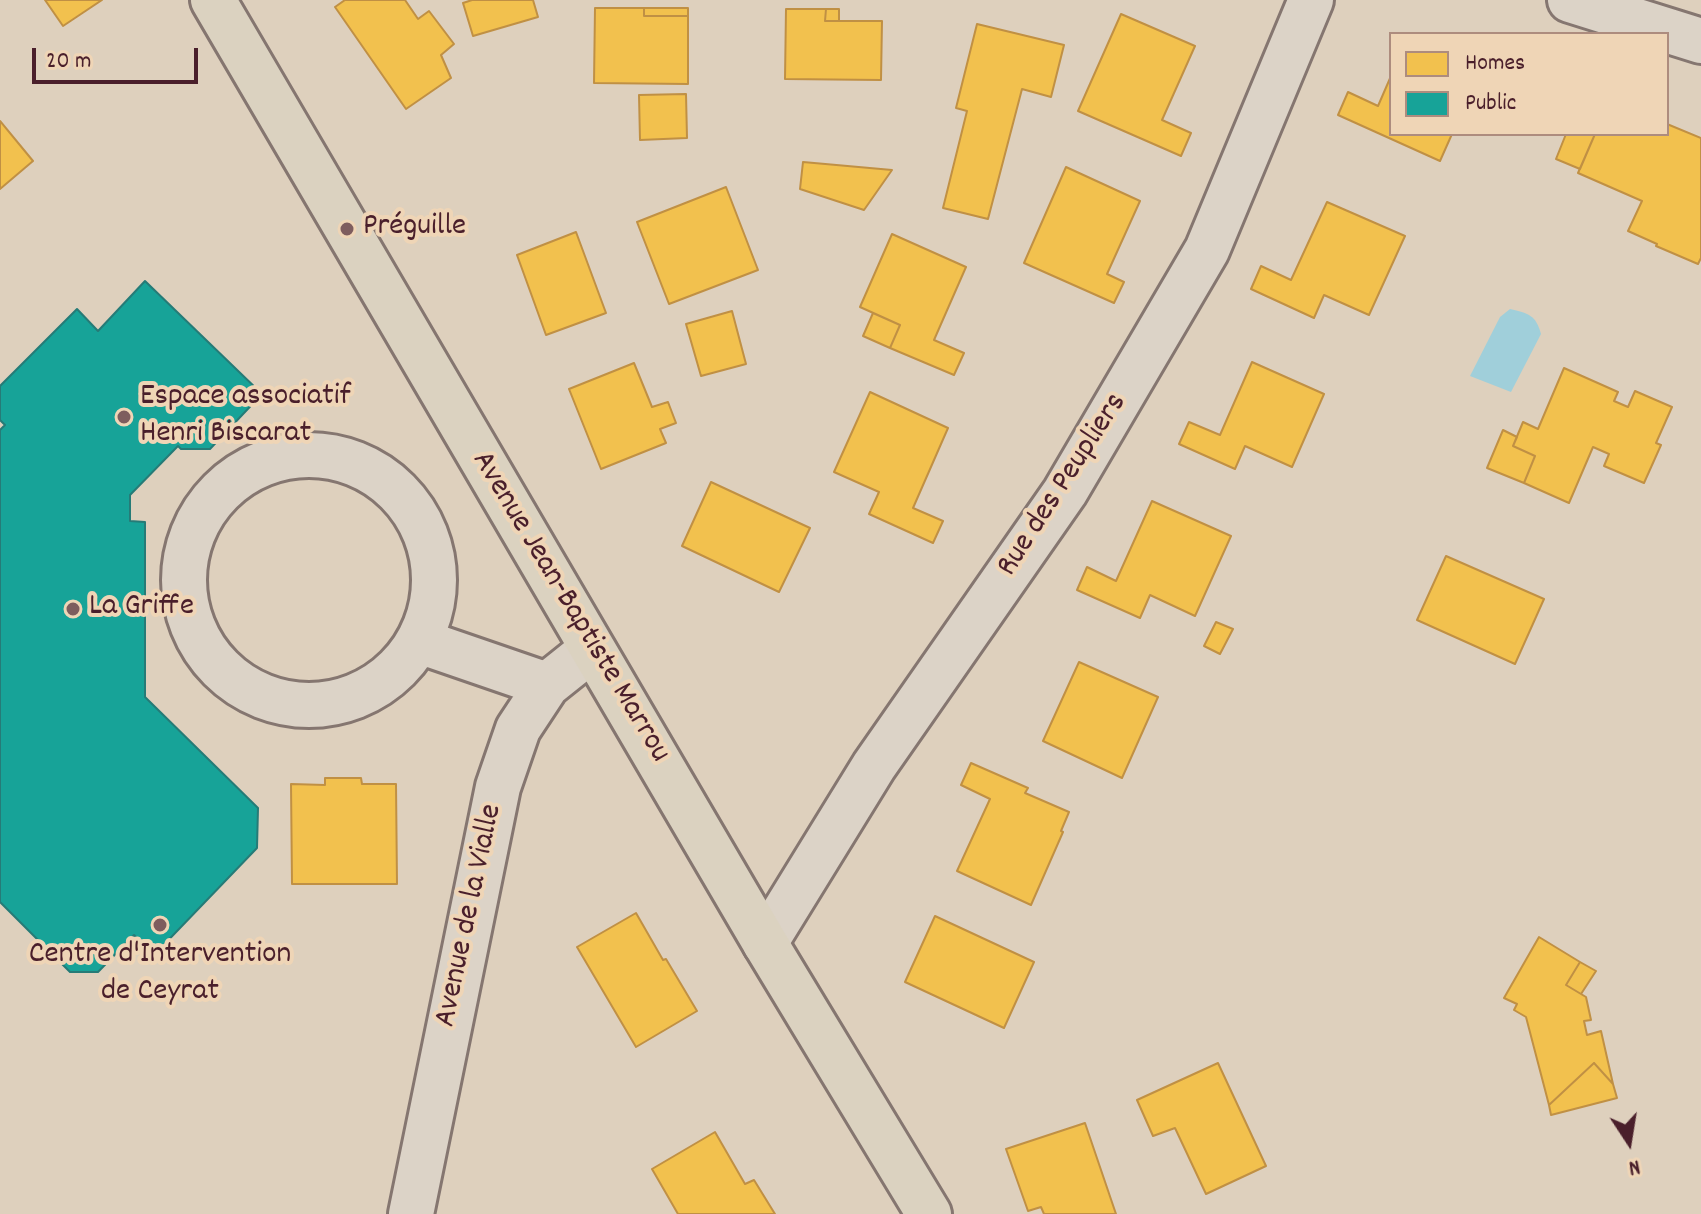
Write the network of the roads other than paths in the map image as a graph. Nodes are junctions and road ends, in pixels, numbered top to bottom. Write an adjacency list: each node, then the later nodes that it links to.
1 (213, 0): 6 (main road, Avenue Jean-Baptiste Marrou)
2 (1311, 0): 8 (street, Rue des Peupliers)
3 (1570, 0): 4 (street)
4 (1685, 26)
5 (419, 641): 5 (street); 7 (street)
6 (592, 649): 7 (street, Avenue de la Vialle); 8 (main road, Avenue Jean-Baptiste Marrou)
7 (547, 685): 9 (street, Avenue de la Vialle)
8 (765, 943): 10 (main road, Avenue Jean-Baptiste Marrou)
9 (411, 1214)
10 (929, 1214)

